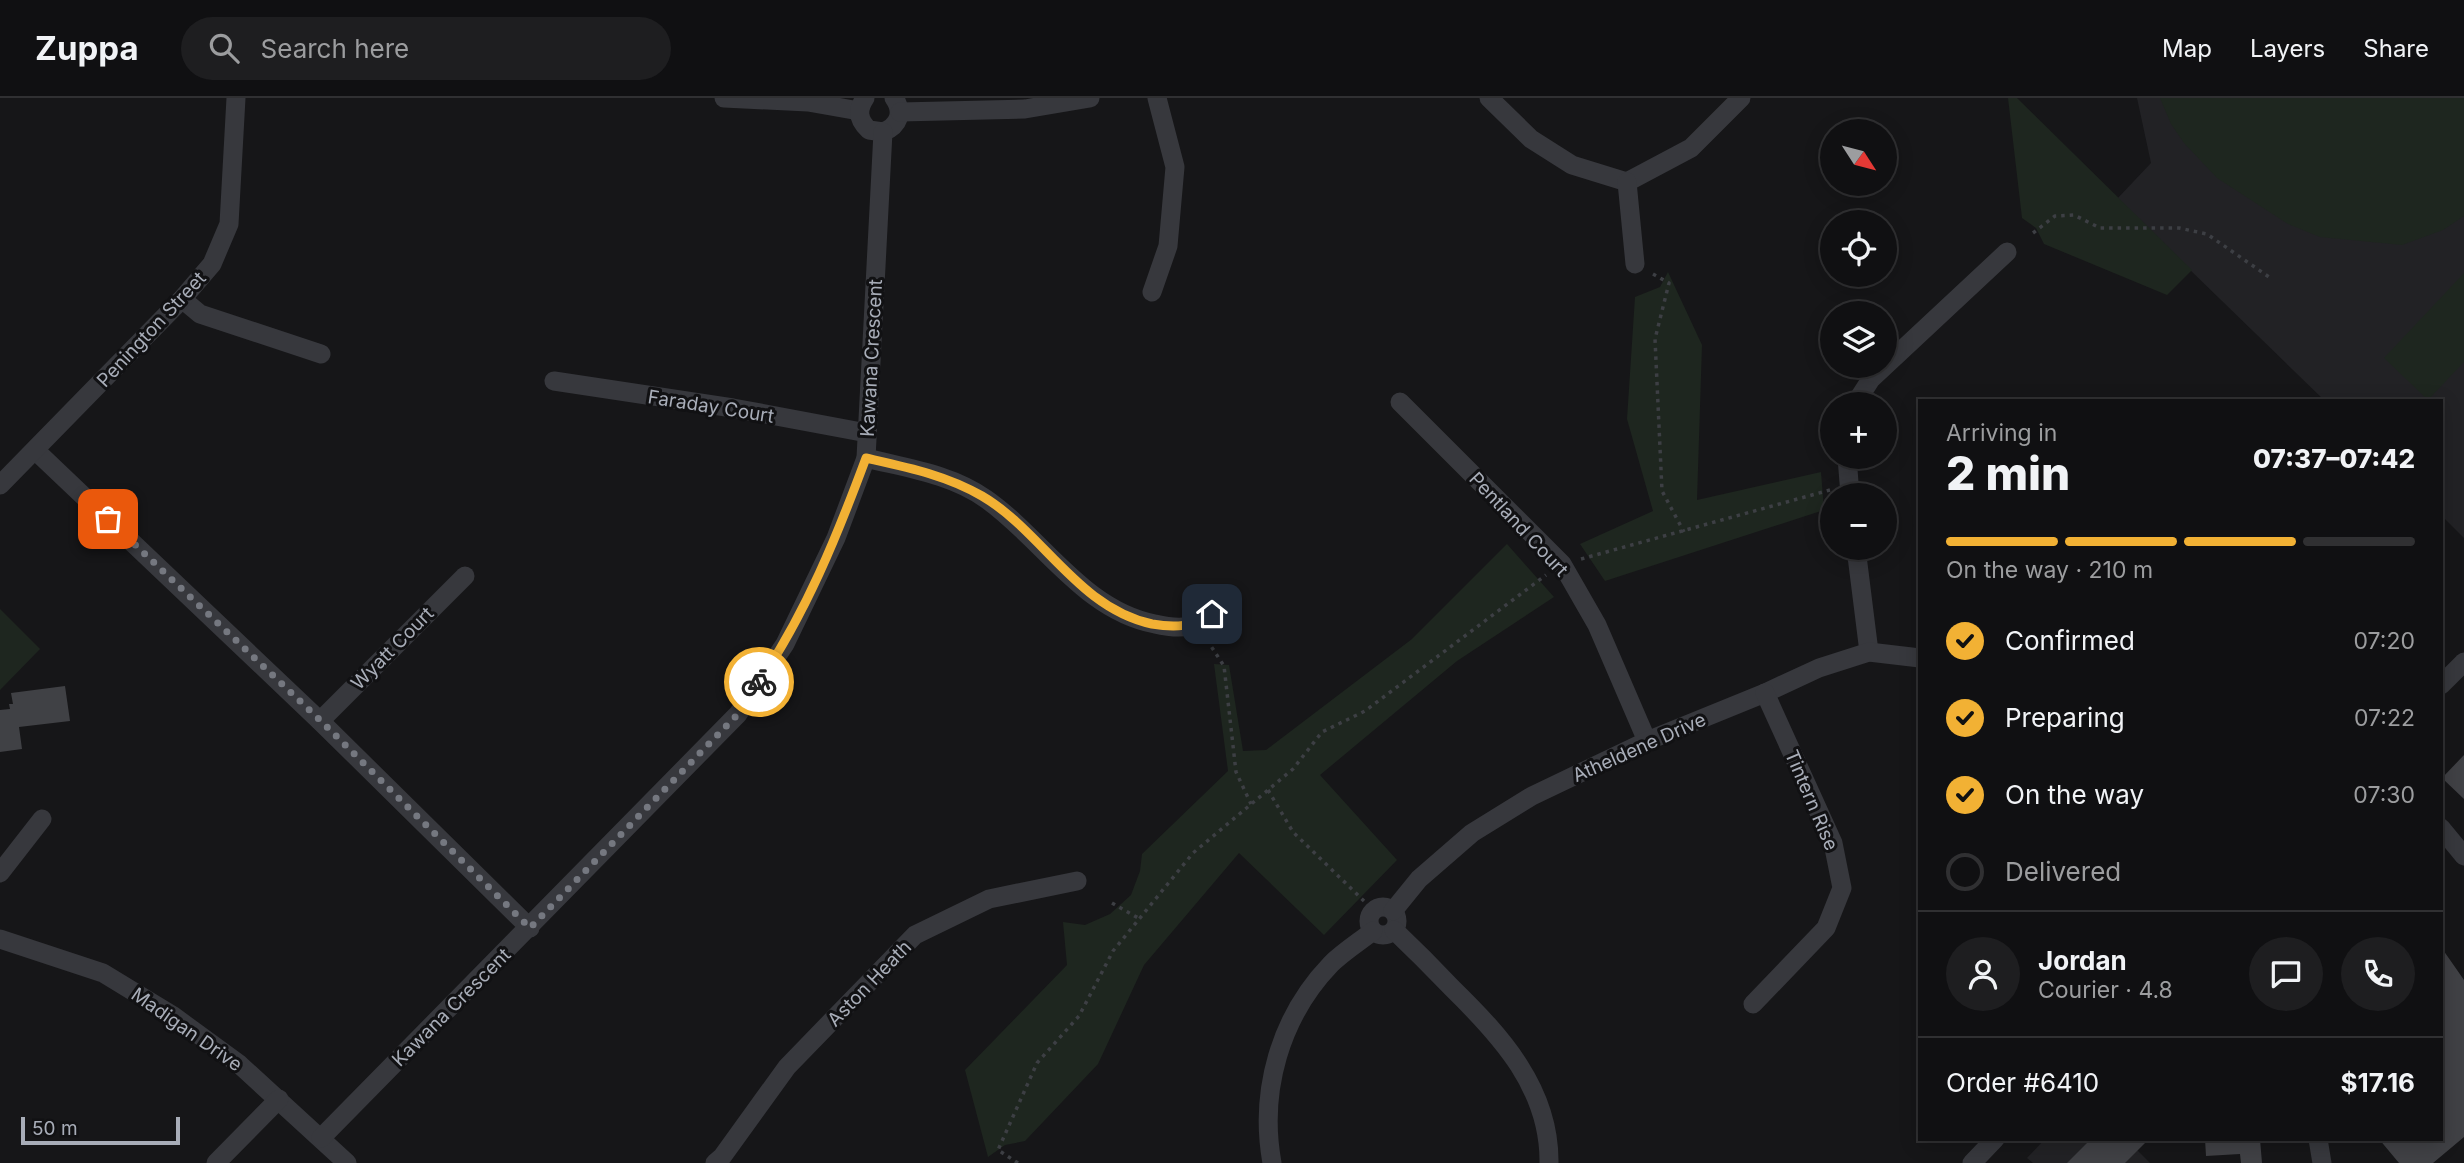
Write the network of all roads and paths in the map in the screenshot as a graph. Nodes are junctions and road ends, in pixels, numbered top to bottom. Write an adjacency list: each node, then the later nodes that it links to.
1 (236, 98): 16 (street, Penington Street)
2 (724, 98): 7 (street)
3 (1090, 98): 8 (street)
4 (1157, 98): 15 (street)
5 (1489, 98): 10 (street)
6 (1741, 98): 10 (street)
7 (862, 104): 9 (street)
8 (897, 105): 9 (street)
9 (883, 132): 21 (street, Kawana Crescent)
10 (1627, 182): 13 (street)
11 (2034, 233): 14 (path)
12 (2007, 252): 19 (street)
13 (1635, 264): 26 (path)
14 (2269, 277)
15 (1152, 292)
16 (182, 299): 17 (street); 22 (street, Penington Street)
17 (321, 354)
18 (554, 381): 21 (street, Faraday Court)
19 (1863, 392)
20 (1400, 402): 28 (street, Pentland Court)
21 (867, 433): 23 (street, Kawana Crescent)
22 (36, 451): 24 (street, Penington Street); 37 (street)
23 (866, 458): 31 (street); 50 (street, Kawana Crescent)
24 (0, 485)
25 (1820, 497): 26 (path)
26 (1684, 532): 28 (path)
27 (1858, 560): 32 (street)
28 (1562, 564): 38 (street, Pentland Court); 39 (path)
29 (465, 576): 37 (street, Wyatt Court)
30 (1228, 603): 31 (street)
31 (1196, 624): 40 (path)
32 (1869, 652): 33 (street, Atheldene Drive); 36 (street, Atheldene Drive)
33 (1918, 658)
34 (2464, 662): 35 (street)
35 (2443, 683)
36 (1765, 693): 38 (street, Atheldene Drive); 52 (street, Tintern Rise)
37 (320, 720): 50 (street)
38 (1647, 741): 49 (street, Atheldene Drive)
39 (1268, 790): 40 (path); 46 (path)
40 (1251, 804): 48 (path)
41 (42, 818): 44 (street)
42 (2443, 830): 43 (street)
43 (2464, 856)
44 (0, 873)
45 (1077, 881): 59 (street, Aston Heath)
46 (1364, 901)
47 (1112, 903): 48 (path)
48 (1140, 919): 60 (path)
49 (1393, 921): 61 (street); 62 (street)
50 (530, 928): 54 (street, Kawana Crescent)
51 (0, 939): 53 (street, Madigan Drive)
52 (1754, 1004)
53 (279, 1099): 54 (street, Madigan Drive); 57 (street)
54 (321, 1138): 58 (street, Madigan Drive)
55 (1993, 1141): 63 (street)
56 (2318, 1141): 64 (street)
57 (216, 1163)
58 (347, 1163)
59 (715, 1163)
60 (1018, 1163)
61 (1272, 1163)
62 (1549, 1163)
63 (1972, 1163)
64 (2322, 1163)

